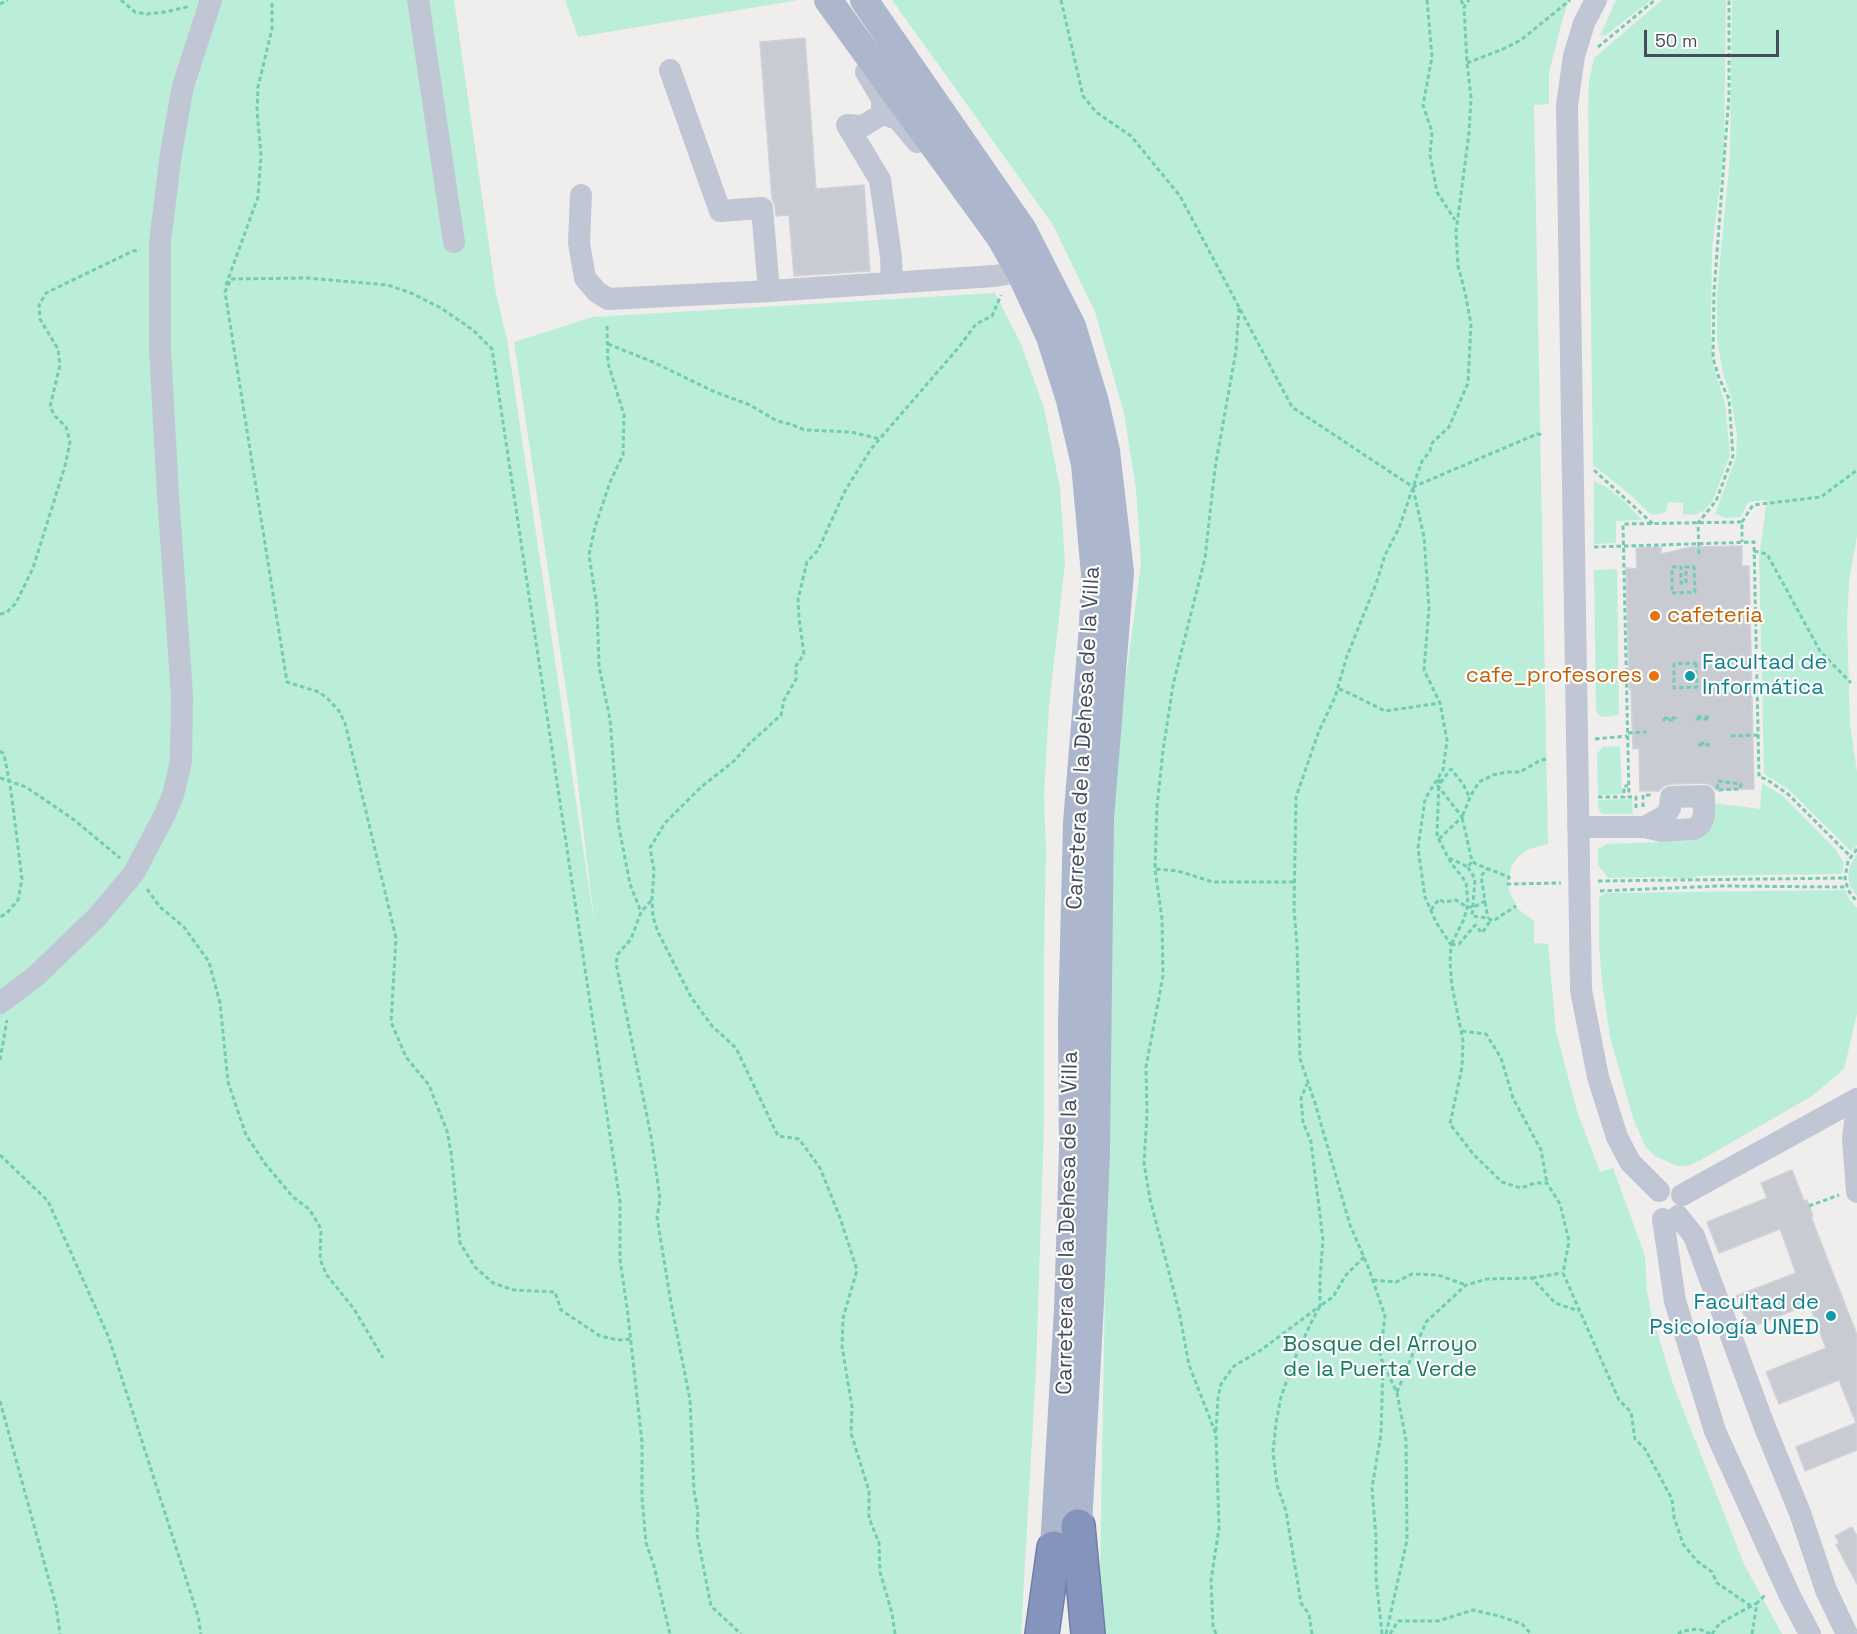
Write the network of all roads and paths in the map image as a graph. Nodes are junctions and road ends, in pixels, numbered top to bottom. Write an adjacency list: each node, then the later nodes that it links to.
1 (8, 0): 16 (path)
2 (121, 0): 3 (path)
3 (211, 0): 26 (street)
4 (272, 0): 30 (path)
5 (418, 0): 25 (street)
6 (826, 0): 21 (street); 24 (main road, Carretera de la Dehesa de la Villa)
7 (864, 0): 126 (main road, Carretera de la Dehesa de la Villa)
8 (1061, 0): 31 (path)
9 (1427, 0): 23 (path)
10 (1461, 0): 17 (path)
11 (1469, 0): 17 (path)
12 (1570, 0): 19 (path)
13 (1596, 0): 71 (street)
14 (1655, 0): 18 (path)
15 (1729, 0): 40 (path)
16 (0, 4)
17 (1464, 7): 19 (path)
18 (1591, 45)
19 (1467, 63): 23 (path)
20 (670, 70): 29 (street)
21 (882, 114): 24 (street); 28 (street)
22 (581, 195): 29 (street)
23 (1456, 221): 38 (path)
24 (1000, 237): 27 (main road, Carretera de la Dehesa de la Villa)
25 (454, 242)
26 (160, 248): 49 (path); 99 (street)
27 (1011, 281): 28 (street); 35 (path); 127 (main road, Carretera de la Dehesa de la Villa)
28 (892, 282): 29 (street)
29 (769, 291)
30 (225, 292): 120 (path); 120 (path)
31 (1239, 308): 38 (path); 79 (path)
32 (607, 326): 33 (path)
33 (608, 344): 35 (path); 93 (path)
34 (1544, 435): 38 (path)
35 (880, 439): 86 (path)
36 (1592, 468): 41 (path)
37 (1857, 470): 39 (path)
38 (1413, 487): 52 (path); 53 (path)
39 (1742, 522): 40 (path); 42 (path)
40 (1698, 523): 41 (path); 43 (path)
41 (1653, 524): 44 (path)
42 (1742, 542): 43 (path); 46 (path)
43 (1699, 543): 44 (path); 47 (path)
44 (1623, 546): 45 (path); 55 (path)
45 (1588, 547)
46 (1755, 551): 51 (path); 56 (path)
47 (1699, 554)
48 (1672, 593): 48 (path)
49 (0, 614)
50 (1674, 664): 50 (path)
51 (1851, 683)
52 (1338, 689): 53 (path); 82 (path)
53 (1440, 704): 61 (path)
54 (1646, 732): 55 (path)
55 (1628, 734): 58 (path); 65 (path)
56 (1758, 735): 57 (path); 74 (path)
57 (1731, 736)
58 (1590, 739)
59 (0, 751): 63 (path)
60 (1546, 759): 68 (path)
61 (1439, 777): 64 (path); 92 (path)
62 (0, 778): 63 (path)
63 (9, 781): 77 (path); 95 (path)
64 (1438, 786): 68 (path); 69 (path); 72 (path)
65 (1629, 786): 67 (path); 70 (path)
66 (1718, 790): 66 (path)
67 (1590, 797)
68 (1470, 798): 69 (path)
69 (1462, 818): 72 (path); 76 (path)
70 (1641, 818): 71 (street)
71 (1578, 827): 84 (street)
72 (1439, 839): 75 (path)
73 (1857, 849): 74 (path)
74 (1850, 856): 81 (path)
75 (1448, 857): 78 (path); 90 (path)
76 (1472, 861): 78 (path); 80 (path)
77 (126, 863)
78 (1468, 867): 91 (path)
79 (1155, 869): 82 (path); 125 (path)
80 (1487, 869): 84 (path); 87 (path)
81 (1845, 878): 83 (path); 84 (path)
82 (1294, 882): 104 (path)
83 (1847, 887): 84 (path); 88 (path)
84 (1588, 888): 112 (street)
85 (147, 889): 121 (path)
86 (652, 900): 93 (path); 135 (path)
87 (1485, 901): 91 (path); 96 (path)
88 (1857, 902)
89 (1516, 906): 96 (path)
90 (1467, 907): 91 (path); 92 (path); 98 (path)
91 (1472, 907): 94 (path)
92 (1431, 910): 98 (path)
93 (641, 912): 134 (path)
94 (1472, 916): 96 (path); 97 (path)
95 (0, 917)
96 (1490, 919): 97 (path)
97 (1475, 925): 98 (path)
98 (1451, 945): 102 (path)
99 (5, 999): 100 (path)
100 (6, 1026): 101 (path); 103 (path)
101 (0, 1030)
102 (1461, 1031): 108 (path); 108 (path)
103 (0, 1060)
104 (1308, 1082): 113 (path); 118 (path)
105 (1857, 1099): 112 (street)
106 (1857, 1106): 109 (street)
107 (0, 1155): 132 (path)
108 (1547, 1183): 114 (path)
109 (1857, 1192)
110 (1830, 1199): 111 (path)
111 (1809, 1206)
112 (1674, 1210): 147 (street); 148 (street)
113 (1364, 1256): 116 (path); 118 (path)
114 (1563, 1273): 115 (path); 119 (path)
115 (1532, 1278): 117 (path); 119 (path)
116 (1373, 1280): 117 (path); 122 (path)
117 (1466, 1285): 123 (path)
118 (1320, 1306): 125 (path); 141 (path)
119 (1580, 1311): 130 (path)
120 (630, 1339): 133 (path)
121 (383, 1358)
122 (1383, 1362): 123 (path); 142 (path)
123 (1397, 1393): 142 (path)
124 (0, 1401): 131 (path)
125 (1216, 1434): 140 (path)
126 (1078, 1526): 138 (highway); 139 (highway)
127 (1054, 1548): 136 (highway); 137 (highway)
128 (1765, 1595): 129 (path)
129 (1757, 1603): 130 (path); 146 (path)
130 (1751, 1606): 145 (path)
131 (60, 1634)
132 (201, 1634)
133 (670, 1634)
134 (741, 1634)
135 (895, 1634)
136 (1042, 1634)
137 (1052, 1634)
138 (1074, 1634)
139 (1088, 1634)
140 (1216, 1634)
141 (1312, 1634)
142 (1386, 1634): 143 (path)
143 (1531, 1634)
144 (1678, 1634): 145 (path)
145 (1712, 1634)
146 (1752, 1634)
147 (1810, 1634)
148 (1847, 1634)

